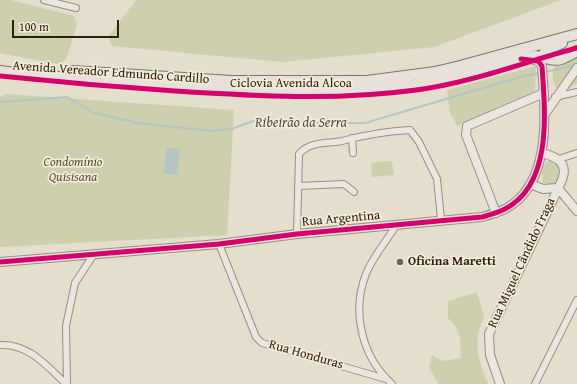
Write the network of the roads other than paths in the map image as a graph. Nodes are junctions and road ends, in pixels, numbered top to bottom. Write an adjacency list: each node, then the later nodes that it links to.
1 (44, 0): 2 (street)
2 (76, 8)
3 (577, 34): 7 (main road, Avenida Vereador Edmundo Cardillo)
4 (577, 37): 6 (main road)
5 (577, 51): 6 (main road, Avenida Vereador Edmundo Cardillo)
6 (543, 62): 8 (main road, Avenida Vereador Edmundo Cardillo); 11 (street, Rua Argentina)
7 (0, 64)
8 (0, 71)
9 (574, 71): 12 (street, Rua Argentina)
10 (577, 92): 12 (street)
11 (544, 93): 13 (street, Rua Argentina); 24 (street)
12 (555, 97): 13 (street, Rua Argentina)
13 (545, 114): 15 (street, Rua Argentina)
14 (352, 138): 16 (street); 20 (street); 25 (street)
15 (542, 152): 18 (street); 19 (street, Rua Argentina)
16 (353, 153)
17 (577, 153): 18 (street)
18 (559, 159): 21 (street, Rua Miguel Cândido Fraga)
19 (530, 184): 21 (street); 24 (street, Rua Argentina)
20 (298, 186): 22 (street); 27 (street)
21 (558, 188): 23 (street); 36 (street, Rua Miguel Cândido Fraga)
22 (354, 192)
23 (577, 211)
24 (496, 213): 25 (street, Rua Argentina)
25 (441, 219): 26 (street, Rua Argentina)
26 (397, 224): 27 (street, Rua Argentina); 33 (street)
27 (297, 234): 28 (street, Rua Argentina)
28 (219, 244): 29 (street, Rua Argentina); 33 (street, Rua Honduras)
29 (94, 254): 30 (street, Rua Argentina); 34 (street)
30 (0, 262)
31 (577, 300): 37 (street)
32 (0, 346): 34 (street)
33 (386, 379): 35 (street)
34 (66, 384)
35 (392, 384)
36 (500, 384)
37 (535, 384)

